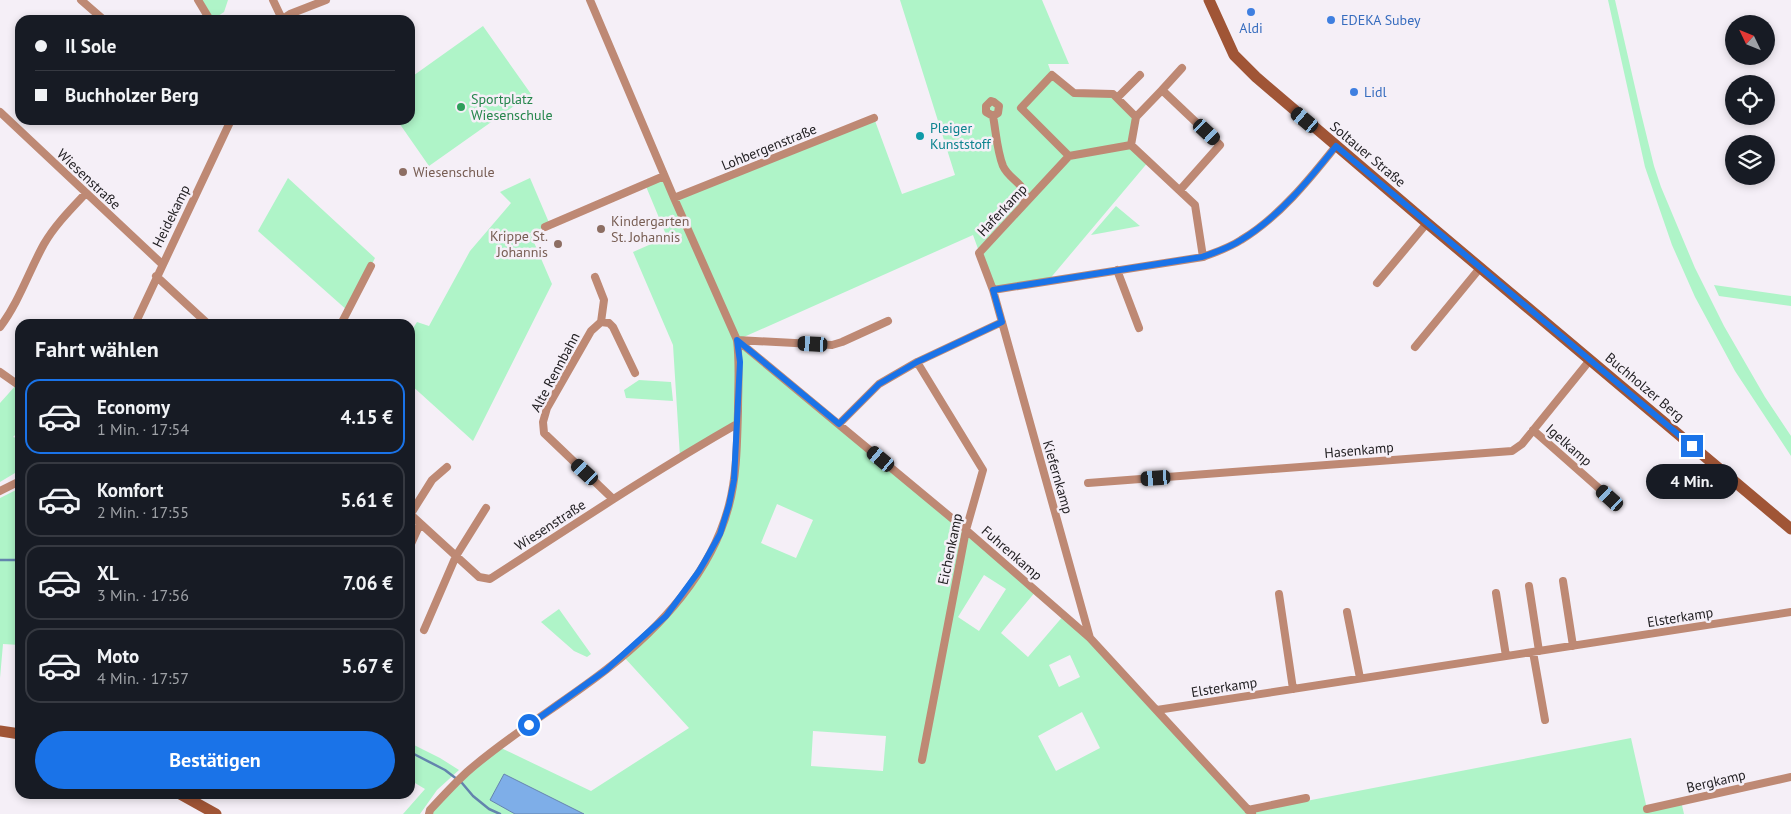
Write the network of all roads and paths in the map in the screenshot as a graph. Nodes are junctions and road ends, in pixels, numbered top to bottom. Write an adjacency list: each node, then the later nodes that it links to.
1 (81, 0): 7 (street)
2 (198, 0): 8 (street)
3 (273, 0): 9 (street)
4 (326, 0): 10 (street)
5 (590, 0): 23 (street)
6 (1209, 0): 21 (main road, Soltauer Straße)
7 (98, 15)
8 (207, 15)
9 (279, 15)
10 (288, 15)
11 (1182, 68): 13 (street)
12 (1140, 74): 14 (street)
13 (1162, 90): 18 (street); 24 (street)
14 (1117, 98): 18 (street); 22 (street)
15 (0, 112): 25 (street, Wiesenstraße)
16 (993, 116): 27 (street)
17 (874, 118): 26 (street, Lohbergenstraße)
18 (1136, 118): 20 (street)
19 (228, 125): 32 (street, Heidekamp)
20 (1131, 145): 22 (street); 24 (street)
21 (1336, 146): 28 (main road, Soltauer Straße); 31 (street)
22 (1069, 156): 27 (street, Haferkamp)
23 (664, 176): 26 (street); 30 (street)
24 (1180, 190): 31 (street)
25 (86, 193): 32 (street, Wiesenstraße); 46 (street)
26 (674, 198): 48 (street)
27 (1022, 207): 39 (street, Haferkamp)
28 (1417, 215): 29 (main road, Buchholzer Berg)
29 (1427, 224): 34 (main road, Buchholzer Berg); 38 (street)
30 (545, 227)
31 (1202, 257): 35 (street)
32 (162, 264): 36 (street, Heidekamp)
33 (371, 266): 42 (street)
34 (1480, 268): 49 (street); 50 (main road, Buchholzer Berg)
35 (1118, 270): 39 (street); 47 (street)
36 (156, 276): 40 (street, Heidekamp); 41 (street)
37 (595, 277): 44 (street)
38 (1377, 283)
39 (993, 290): 45 (street, Kiefernkamp)
40 (137, 319)
41 (203, 319)
42 (344, 319)
43 (888, 321): 48 (street)
44 (600, 322): 53 (street); 63 (street, Alte Rennbahn)
45 (1002, 322): 51 (street); 79 (street, Kiefernkamp)
46 (0, 327)
47 (1139, 328)
48 (737, 340): 55 (street); 56 (street, Fuhrenkamp)
49 (1415, 347)
50 (1590, 360): 57 (street, Hasenkamp); 68 (main road, Buchholzer Berg)
51 (917, 362): 56 (street); 69 (street, Eichenkamp)
52 (0, 372): 54 (street)
53 (635, 373)
54 (15, 383)
55 (737, 424): 63 (street, Wiesenstraße); 96 (street)
56 (839, 424): 69 (street, Fuhrenkamp)
57 (1533, 430): 59 (street, Hasenkamp); 62 (street, Igelkamp)
58 (447, 467): 64 (street, Wiesenstraße)
59 (1088, 483)
60 (15, 484): 61 (street)
61 (0, 492)
62 (1610, 498)
63 (613, 499): 71 (street, Wiesenstraße)
64 (415, 507)
65 (486, 508): 71 (street)
66 (415, 520): 67 (street, Wiesenstraße)
67 (420, 524): 70 (street); 71 (street, Wiesenstraße)
68 (1791, 529)
69 (966, 530): 79 (street, Fuhrenkamp); 89 (street, Eichenkamp)
70 (415, 535)
71 (456, 556): 78 (street)
72 (1563, 581): 80 (street)
73 (1529, 586): 81 (street)
74 (1496, 593): 82 (street)
75 (1279, 594): 84 (street)
76 (1347, 612): 83 (street)
77 (1791, 612): 80 (street, Elsterkamp)
78 (424, 630)
79 (1090, 638): 85 (street, Fuhrenkamp)
80 (1573, 646): 81 (street, Elsterkamp)
81 (1536, 651): 82 (street, Elsterkamp); 86 (street)
82 (1506, 656): 83 (street, Elsterkamp)
83 (1360, 678): 84 (street, Elsterkamp)
84 (1294, 689): 85 (street, Elsterkamp)
85 (1157, 710): 94 (street, Fuhrenkamp)
86 (1545, 720)
87 (0, 731): 88 (main road)
88 (15, 733)
89 (922, 760)
90 (1791, 777): 93 (street, Bergkamp)
91 (1306, 798): 94 (street, Fuhrenkamp)
92 (189, 799): 95 (main road)
93 (1647, 809)
94 (1250, 812)
95 (216, 814)
96 (429, 814)

